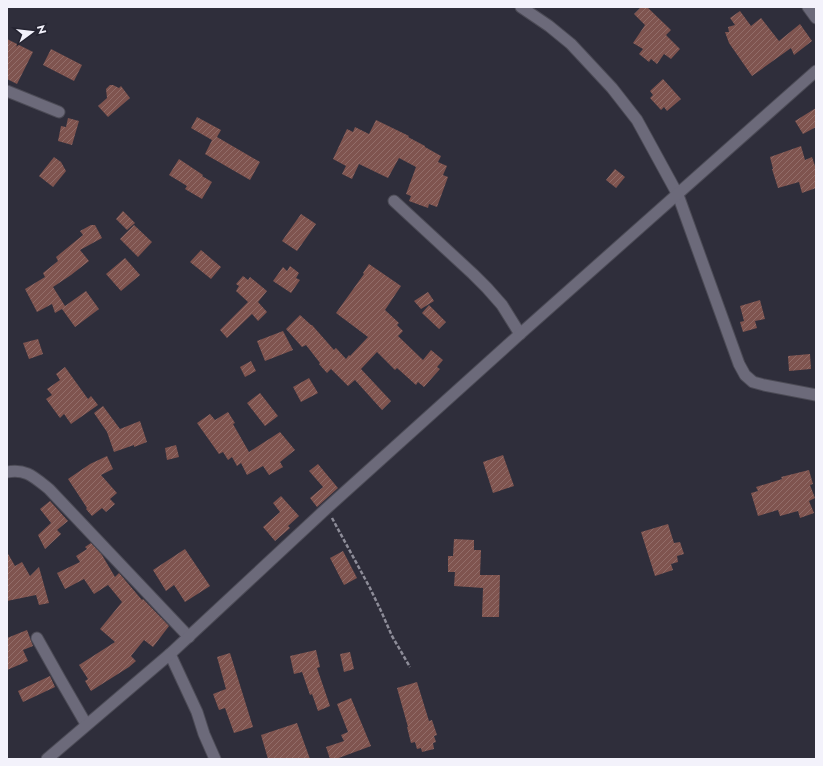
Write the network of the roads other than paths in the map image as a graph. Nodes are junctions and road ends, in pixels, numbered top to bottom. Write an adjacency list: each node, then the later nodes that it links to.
1 (521, 7): 7 (street)
2 (808, 7): 3 (street)
3 (816, 18)
4 (816, 71): 7 (street)
5 (7, 91): 6 (street)
6 (59, 112)
7 (678, 194): 9 (street); 10 (street)
8 (394, 201): 9 (street)
9 (520, 334): 12 (street)
10 (816, 395)
11 (7, 472): 12 (street)
12 (188, 637): 14 (street)
13 (37, 638): 15 (street)
14 (170, 654): 15 (street); 17 (street)
15 (86, 724): 16 (street)
16 (47, 759)
17 (215, 759)

